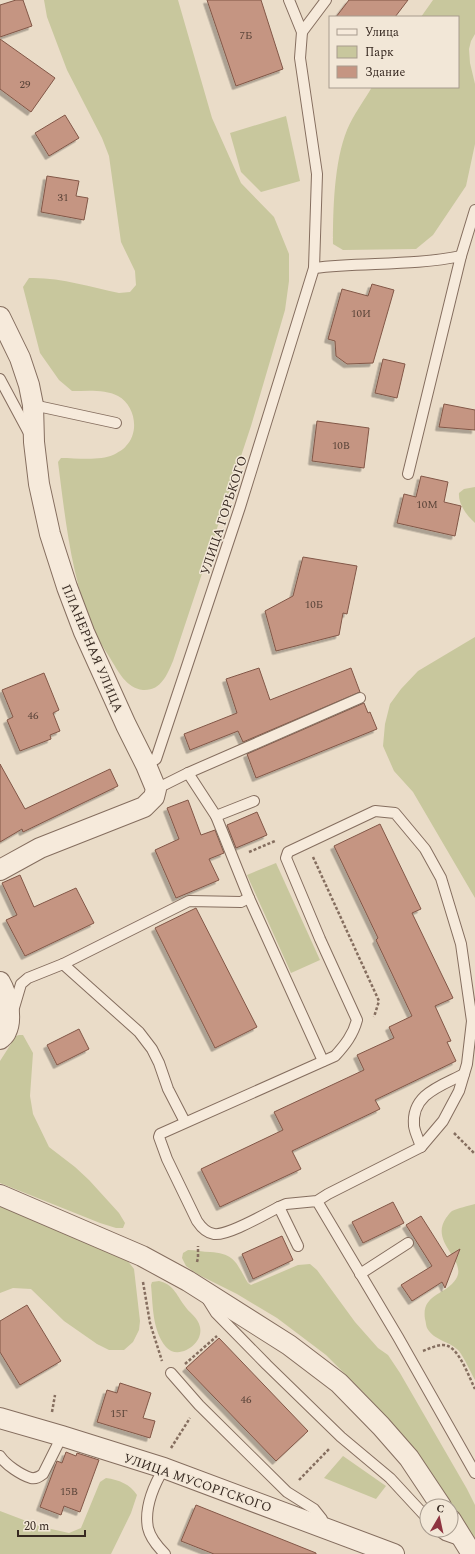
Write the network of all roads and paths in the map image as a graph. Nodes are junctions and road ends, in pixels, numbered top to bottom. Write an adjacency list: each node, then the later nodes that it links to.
1 (289, 0): 3 (lane)
2 (326, 0): 3 (lane)
3 (302, 32): 6 (lane, УЛИЦА ГОРЬКОГО)
4 (475, 210): 5 (lane)
5 (461, 256): 6 (lane); 12 (lane)
6 (314, 268): 14 (lane, УЛИЦА ГОРЬКОГО)
7 (0, 318): 9 (street, ПЛАНЕРНАЯ УЛИЦА)
8 (0, 379): 11 (lane)
9 (33, 405): 10 (lane); 11 (street, ПЛАНЕРНАЯ УЛИЦА)
10 (116, 423)
11 (34, 442): 14 (street, ПЛАНЕРНАЯ УЛИЦА)
12 (408, 474)
13 (360, 698): 15 (lane)
14 (146, 765): 16 (street, ПЛАНЕРНАЯ УЛИЦА)
15 (188, 773): 16 (lane); 18 (lane)
16 (156, 789): 21 (street)
17 (254, 801): 18 (lane)
18 (216, 816): 20 (lane)
19 (306, 843): 20 (path); 26 (lane); 27 (lane)
20 (234, 859): 22 (lane)
21 (0, 870)
22 (249, 898): 23 (lane); 26 (lane)
23 (64, 964): 25 (lane); 29 (lane)
24 (0, 982): 25 (street)
25 (3, 1036)
26 (323, 1062): 29 (lane)
27 (464, 1074): 28 (lane); 30 (lane)
28 (442, 1121): 30 (lane); 31 (path)
29 (186, 1122): 34 (lane)
30 (421, 1147): 33 (lane)
31 (475, 1154)
32 (0, 1195): 37 (street)
33 (317, 1201): 34 (lane); 38 (lane)
34 (279, 1207): 36 (lane)
35 (408, 1243): 38 (lane)
36 (298, 1246)
37 (142, 1256): 39 (street); 42 (path)
38 (360, 1274): 50 (lane)
39 (202, 1290): 40 (lane); 52 (street)
40 (228, 1326): 42 (path); 53 (lane)
41 (423, 1351): 43 (path)
42 (171, 1373): 44 (lane)
43 (475, 1389)
44 (199, 1405): 49 (path); 51 (lane)
45 (0, 1418): 46 (street, УЛИЦА МУСОРГСКОГО)
46 (62, 1436): 47 (lane); 49 (street, УЛИЦА МУСОРГСКОГО)
47 (0, 1456)
48 (321, 1457): 51 (path)
49 (161, 1468): 54 (street, УЛИЦА МУСОРГСКОГО); 59 (lane)
50 (475, 1473)
51 (287, 1492): 54 (lane)
52 (436, 1498)
53 (419, 1509)
54 (323, 1527): 58 (street, УЛИЦА МУСОРГСКОГО)
55 (459, 1532): 57 (street)
56 (451, 1538): 57 (lane)
57 (469, 1548)
58 (382, 1552)
59 (165, 1554)

